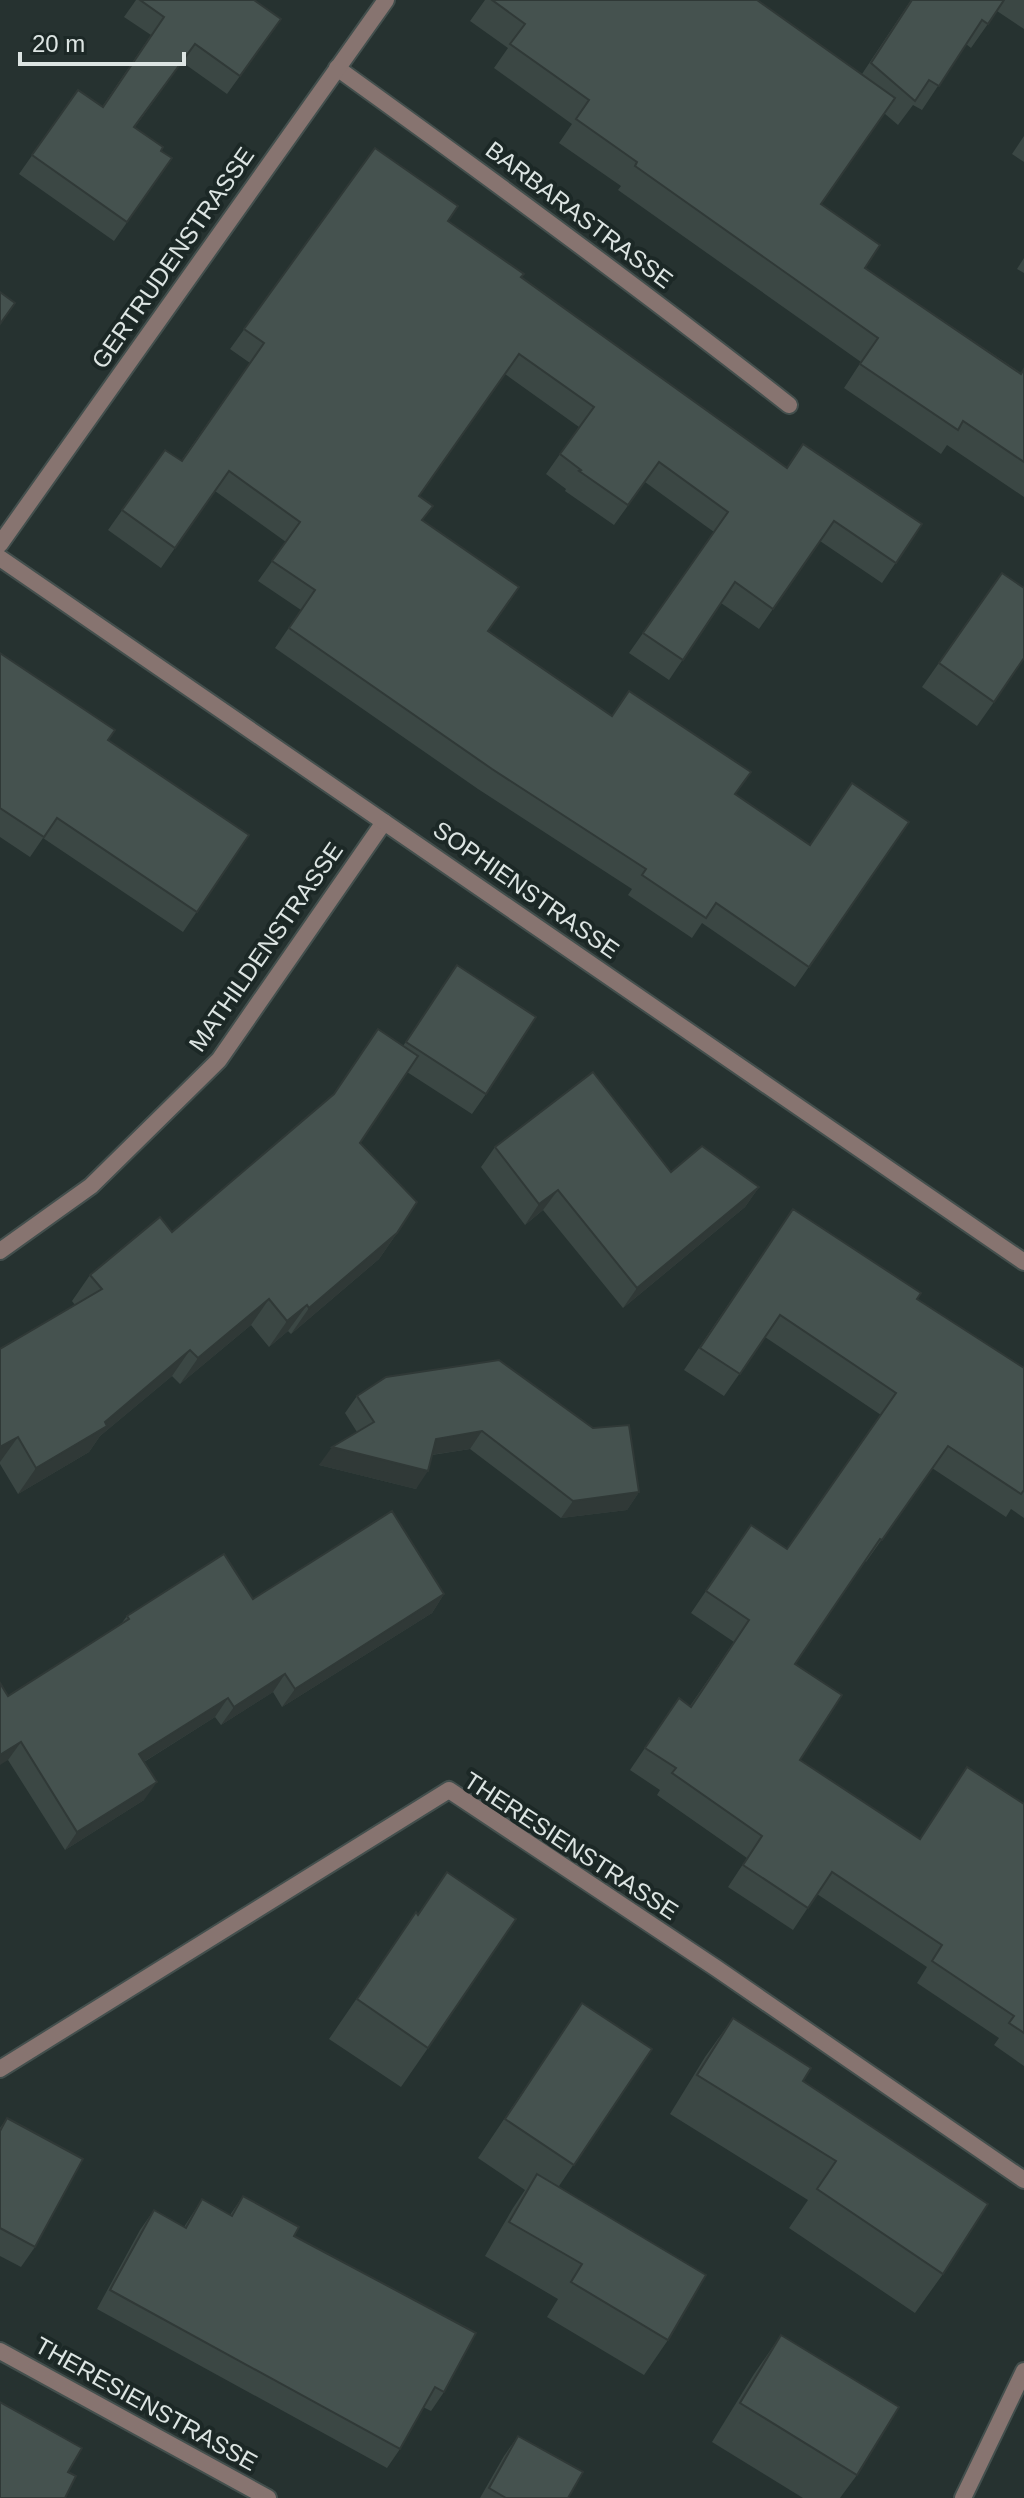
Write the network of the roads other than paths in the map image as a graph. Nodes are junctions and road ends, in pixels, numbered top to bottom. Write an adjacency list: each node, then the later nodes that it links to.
1 (386, 0): 2 (street, GERTRUDENSTRASSE)
2 (337, 68): 3 (street, BARBARASTRASSE); 4 (street, GERTRUDENSTRASSE)
3 (789, 405)
4 (0, 544)
5 (0, 558): 6 (street, SOPHIENSTRASSE)
6 (384, 822): 7 (street, MATHILDENSTRASSE); 8 (street, SOPHIENSTRASSE)
7 (0, 1251)
8 (1024, 1262)
9 (0, 2069): 10 (street, THERESIENSTRASSE)
10 (1024, 2180)
11 (0, 2351): 13 (street, THERESIENSTRASSE)
12 (1024, 2371): 14 (street)
13 (268, 2498)
14 (963, 2498)

